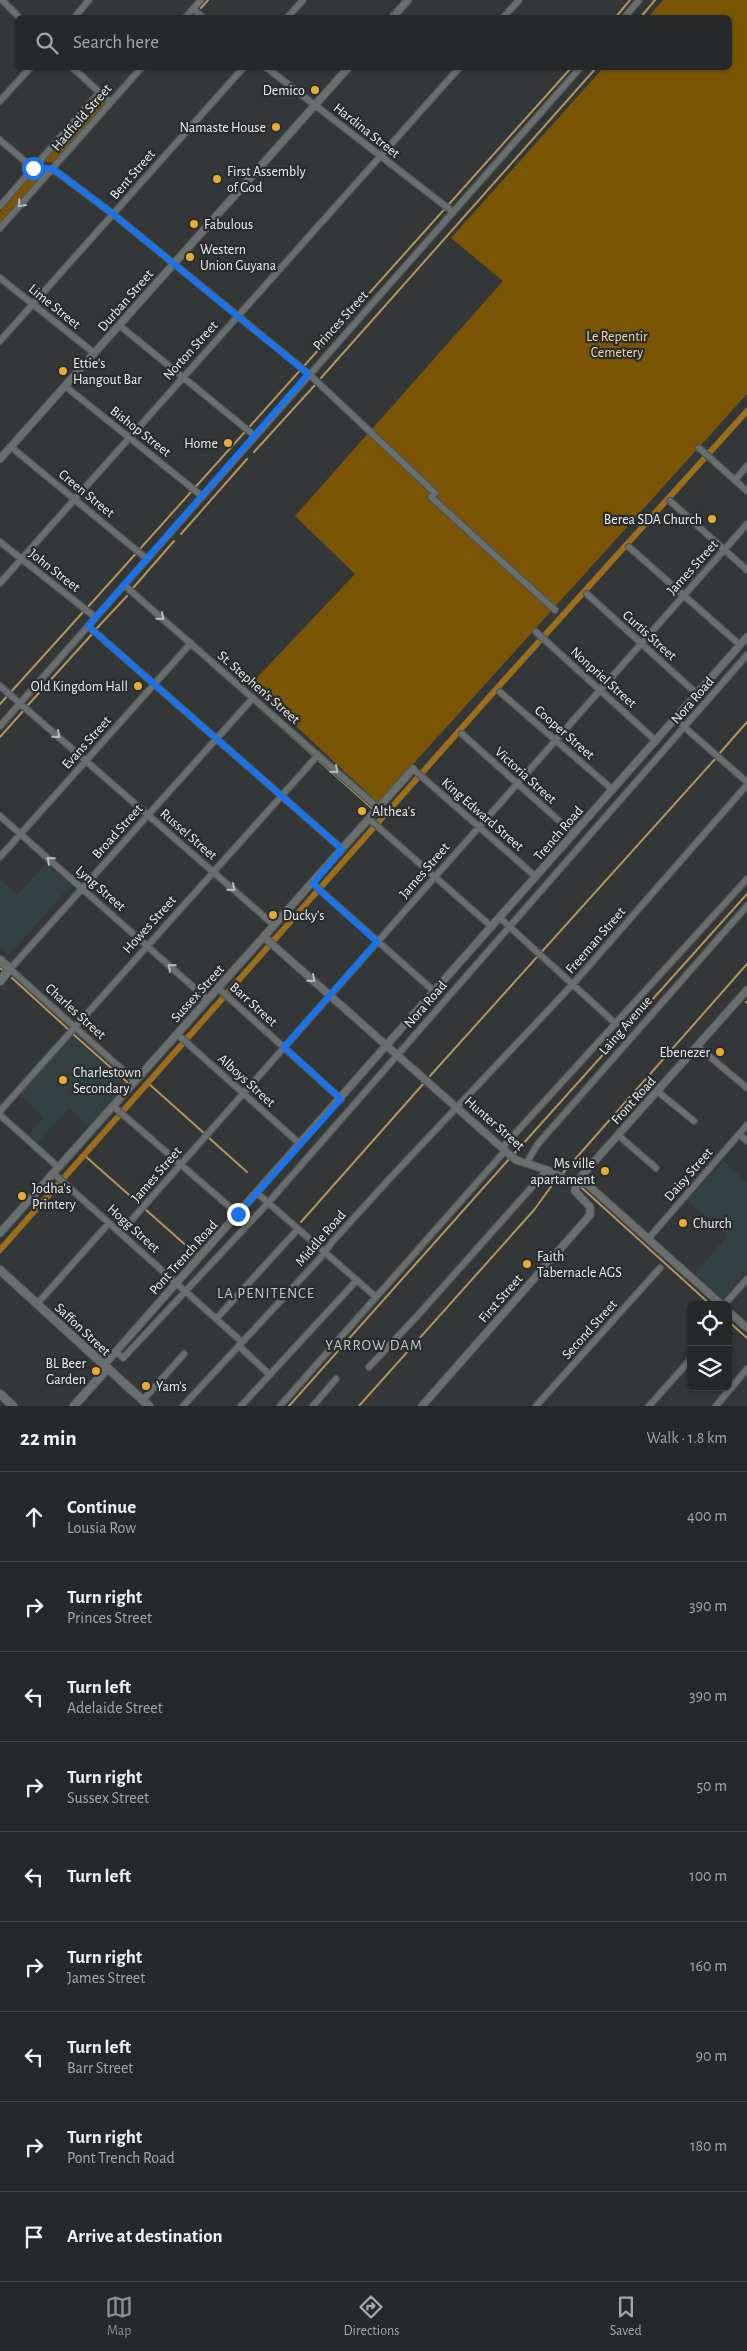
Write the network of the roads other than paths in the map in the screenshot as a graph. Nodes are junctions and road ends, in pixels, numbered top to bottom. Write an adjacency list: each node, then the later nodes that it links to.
1 (2, 0): 9 (street)
2 (90, 0): 10 (street)
3 (201, 0): 8 (street)
4 (303, 0): 13 (street)
5 (408, 0): 14 (street)
6 (519, 0): 15 (street)
7 (639, 0): 16 (street)
8 (193, 9): 11 (street); 12 (street)
9 (17, 15)
10 (77, 15)
11 (188, 15)
12 (200, 15)
13 (290, 15)
14 (395, 15)
15 (506, 15)
16 (626, 15)
17 (28, 70): 26 (street)
18 (75, 70): 25 (street)
19 (139, 70): 27 (street, Hadfield Street)
20 (241, 70): 35 (street, Bent Street)
21 (270, 70): 28 (street, Hardina Street)
22 (346, 70): 28 (street, Durban Street)
23 (457, 70): 30 (street, Norton Street)
24 (578, 70): 34 (street, Princes Street)
25 (100, 92): 27 (street); 31 (street, Hadfield Street)
26 (0, 101)
27 (110, 102): 32 (street, Hadfield Street)
28 (314, 105): 30 (street, Hardina Street); 37 (street, Durban Street)
29 (0, 140): 31 (street)
30 (380, 156): 34 (street, Hardina Street); 40 (street, Norton Street)
31 (33, 168): 32 (street); 33 (street, Hadfield Street)
32 (53, 169): 35 (street); 36 (street, Hadfield Street, one-way to 36)
33 (0, 206)
34 (453, 212): 44 (street, Princes Street)
35 (113, 214): 37 (street); 39 (street, Bent Street)
36 (0, 228)
37 (173, 264): 40 (street); 41 (street, Durban Street)
38 (0, 278): 39 (street, Lime Street)
39 (32, 305): 42 (street, Bent Street); 43 (street, Lime Street)
40 (237, 316): 44 (street); 45 (street, Norton Street)
41 (119, 325): 43 (street, Durban Street); 45 (street)
42 (0, 341)
43 (94, 354): 46 (street, Durban Street)
44 (307, 373): 47 (street, Princes Street); 69 (street)
45 (184, 376): 47 (street); 48 (street, Norton Street)
46 (64, 386): 48 (street, Bishop Street); 49 (street, Durban Street)
47 (253, 434): 55 (street, Princes Street)
48 (129, 438): 55 (street, Bishop Street); 56 (street, Norton Street)
49 (11, 447): 51 (street, Durban Street); 56 (street, Creen Street)
50 (700, 450): 53 (street)
51 (0, 459)
52 (747, 466): 53 (street)
53 (735, 480): 54 (street)
54 (747, 491)
55 (200, 494): 62 (street, Princes Street)
56 (75, 498): 62 (street, Creen Street); 63 (street, Norton Street)
57 (670, 501): 61 (street)
58 (747, 524): 61 (street, James Street)
59 (0, 542): 63 (street, John Street)
60 (629, 547): 68 (street)
61 (724, 550): 64 (street); 68 (street, James Street)
62 (145, 557): 66 (street, Princes Street)
63 (21, 559): 65 (street, Norton Street); 70 (street, John Street)
64 (747, 570)
65 (0, 584)
66 (124, 585): 70 (street, Princes Street); 74 (street, St. Stephen's Street, one-way to 74)
67 (587, 594): 75 (street, Curtis Street)
68 (684, 595): 75 (street, James Street); 76 (street)
69 (555, 610)
70 (95, 617): 71 (street, Princes Street)
71 (88, 626): 78 (street); 84 (street, Princes Street)
72 (536, 632): 80 (street, Nonpriel Street)
73 (747, 637): 76 (street, Trench Road)
74 (191, 643): 78 (street, Evans Street); 83 (street, St. Stephen's Street)
75 (641, 644): 80 (street, James Street); 82 (street, Curtis Street)
76 (740, 645): 82 (street, Trench Road)
77 (747, 655): 87 (street, Nora Road)
78 (154, 684): 89 (street); 93 (street, Evans Street)
79 (0, 686): 84 (street, Russel Street)
80 (600, 690): 90 (street, James Street); 91 (street, Nonpriel Street)
81 (500, 692): 90 (street, Cooper Street)
82 (697, 694): 85 (street, Trench Road)
83 (253, 698): 89 (street, Broad Street); 92 (street, St. Stephen's Street)
84 (20, 703): 86 (street, Princes Street); 93 (street, Russel Street, one-way to 93)
85 (675, 719): 87 (street); 91 (street, Trench Road)
86 (0, 726)
87 (684, 727): 96 (street); 117 (street, Nora Road)
88 (462, 734): 95 (street, Victoria Street)
89 (216, 739): 98 (street); 100 (street, Broad Street)
90 (555, 740): 95 (street, James Street); 97 (street, Cooper Street)
91 (656, 741): 97 (street, Trench Road)
92 (318, 754): 98 (street, Howes Street); 99 (street, St. Stephen's Street, one-way to 99)
93 (86, 760): 100 (street, Russel Street); 104 (street, Evans Street)
94 (413, 769): 99 (street, Sussex Street); 103 (street, King Edward Street)
95 (517, 784): 103 (street, James Street); 105 (street, Victoria Street)
96 (747, 784): 125 (street, Freeman Street)
97 (613, 790): 105 (street, Trench Road)
98 (281, 796): 106 (street); 108 (street, Howes Street)
99 (378, 808): 102 (street, Sussex Street)
100 (149, 815): 108 (street, Russel Street); 113 (street, Broad Street)
101 (0, 816): 104 (street, Lyng Street)
102 (369, 819): 106 (street, Sussex Street); 109 (street)
103 (478, 827): 109 (street, James Street); 110 (street, King Edward Street)
104 (20, 834): 107 (street, Evans Street); 113 (street, Lyng Street, one-way to 104)
105 (574, 834): 110 (street, Trench Road)
106 (342, 849): 112 (street, Sussex Street)
107 (0, 857)
108 (214, 872): 116 (street, Russel Street, one-way to 116); 121 (street, Howes Street)
109 (434, 876): 118 (street); 120 (street, James Street)
110 (536, 878): 115 (street, Trench Road)
111 (747, 879): 131 (street)
112 (313, 884): 116 (street, Sussex Street); 120 (street)
113 (82, 889): 121 (street, Lyng Street); 123 (street, Broad Street)
114 (747, 906): 154 (street, Laing Avenue)
115 (500, 918): 117 (street); 118 (street, Trench Road)
116 (274, 925): 119 (street, Sussex Street)
117 (509, 926): 125 (street); 137 (street, Nora Road)
118 (492, 927): 128 (street, Trench Road)
119 (266, 939): 126 (street, Sussex Street); 129 (street, Hunter Street, one-way to 129)
120 (377, 942): 128 (street); 129 (street, James Street)
121 (147, 946): 130 (street, Lyng Street, one-way to 121); 132 (street, Howes Street)
122 (0, 960): 123 (main road, Charles Street)
123 (10, 969): 124 (main road, Broad Street); 132 (street, Charles Street)
124 (0, 981)
125 (573, 984): 131 (street); 143 (street, Freeman Street)
126 (220, 990): 130 (street, Sussex Street); 136 (street, Barr Street)
127 (747, 990): 135 (street, Front Road)
128 (435, 992): 134 (street, Trench Road)
129 (330, 994): 134 (street, Hunter Street); 136 (street, James Street)
130 (208, 1000): 133 (street, Sussex Street)
131 (616, 1024): 153 (street)
132 (75, 1027): 138 (street, Charles Street); 145 (street, Howes Street)
133 (179, 1035): 138 (street, Sussex Street); 141 (street, Alboys Street)
134 (388, 1045): 137 (street, Hunter Street); 142 (street, Trench Road)
135 (697, 1046): 139 (street); 140 (street, Front Road)
136 (284, 1047): 141 (street, James Street); 142 (street, Barr Street)
137 (398, 1054): 143 (street, Hunter Street); 161 (street, Nora Road)
138 (135, 1081): 144 (street, Sussex Street)
139 (747, 1088)
140 (657, 1091): 147 (street); 150 (street, Front Road)
141 (244, 1094): 152 (street, Alboys Street); 155 (street, James Street)
142 (341, 1099): 152 (street, Pont Trench Road)
143 (456, 1107): 153 (street, Hunter Street); 168 (street, Middle Road)
144 (116, 1108): 155 (street); 158 (street, Sussex Street)
145 (0, 1111)
146 (0, 1115): 158 (street, Hogg Street)
147 (694, 1121)
148 (747, 1125): 149 (street, Daisy Street)
149 (739, 1134): 151 (street); 167 (street, Daisy Street)
150 (618, 1135): 156 (street); 159 (street, Front Road)
151 (747, 1141)
152 (300, 1144): 160 (street, Pont Trench Road)
153 (506, 1151): 154 (street, Hunter Street); 175 (street)
154 (526, 1164): 157 (street, Hunter Street)
155 (181, 1165): 162 (street); 166 (street, James Street)
156 (656, 1168)
157 (547, 1170): 159 (street, Hunter Street); 186 (street)
158 (56, 1172): 163 (street, Hogg Street); 165 (street, Sussex Street)
159 (577, 1181): 167 (street, Hunter Street); 200 (street, First Street)
160 (257, 1193): 161 (street); 162 (street, Pont Trench Road)
161 (268, 1203): 164 (street); 174 (street, Nora Road)
162 (238, 1214): 173 (street, Pont Trench Road)
163 (109, 1223): 166 (street, Hogg Street); 178 (street)
164 (298, 1229): 168 (street); 180 (street)
165 (0, 1233)
166 (120, 1233): 173 (street, Hogg Street)
167 (648, 1239): 176 (street, Hunter Street)
168 (325, 1253): 172 (street); 182 (street, Middle Road)
169 (660, 1268): 201 (street, Second Street)
170 (0, 1270): 178 (main road, Saffon Street)
171 (747, 1279): 177 (street)
172 (357, 1280): 175 (street); 189 (street)
173 (177, 1283): 174 (street, Hogg Street); 183 (street, Pont Trench Road)
174 (185, 1291): 180 (street, Hogg Street); 183 (street, Nora Road)
175 (376, 1297): 198 (street)
176 (718, 1301)
177 (727, 1301)
178 (37, 1304): 187 (main road, Saffon Street)
179 (732, 1314): 181 (street)
180 (216, 1319): 182 (street, Hogg Street)
181 (747, 1328)
182 (240, 1344): 189 (street, Hogg Street); 196 (street, Middle Road)
183 (116, 1352): 187 (street, Pont Trench Road)
184 (184, 1354): 192 (street)
185 (687, 1363): 202 (street)
186 (369, 1366)
187 (106, 1367): 192 (main road, Saffon Street); 194 (main road)
188 (747, 1369): 203 (street)
189 (270, 1375): 197 (street)
190 (336, 1379): 199 (street)
191 (0, 1394): 193 (main road)
192 (143, 1400): 195 (main road, Saffon Street)
193 (13, 1406)
194 (74, 1406)
195 (149, 1406)
196 (183, 1406)
197 (241, 1406)
198 (280, 1406)
199 (313, 1406)
200 (422, 1406)
201 (536, 1406)
202 (649, 1406)
203 (716, 1406)

